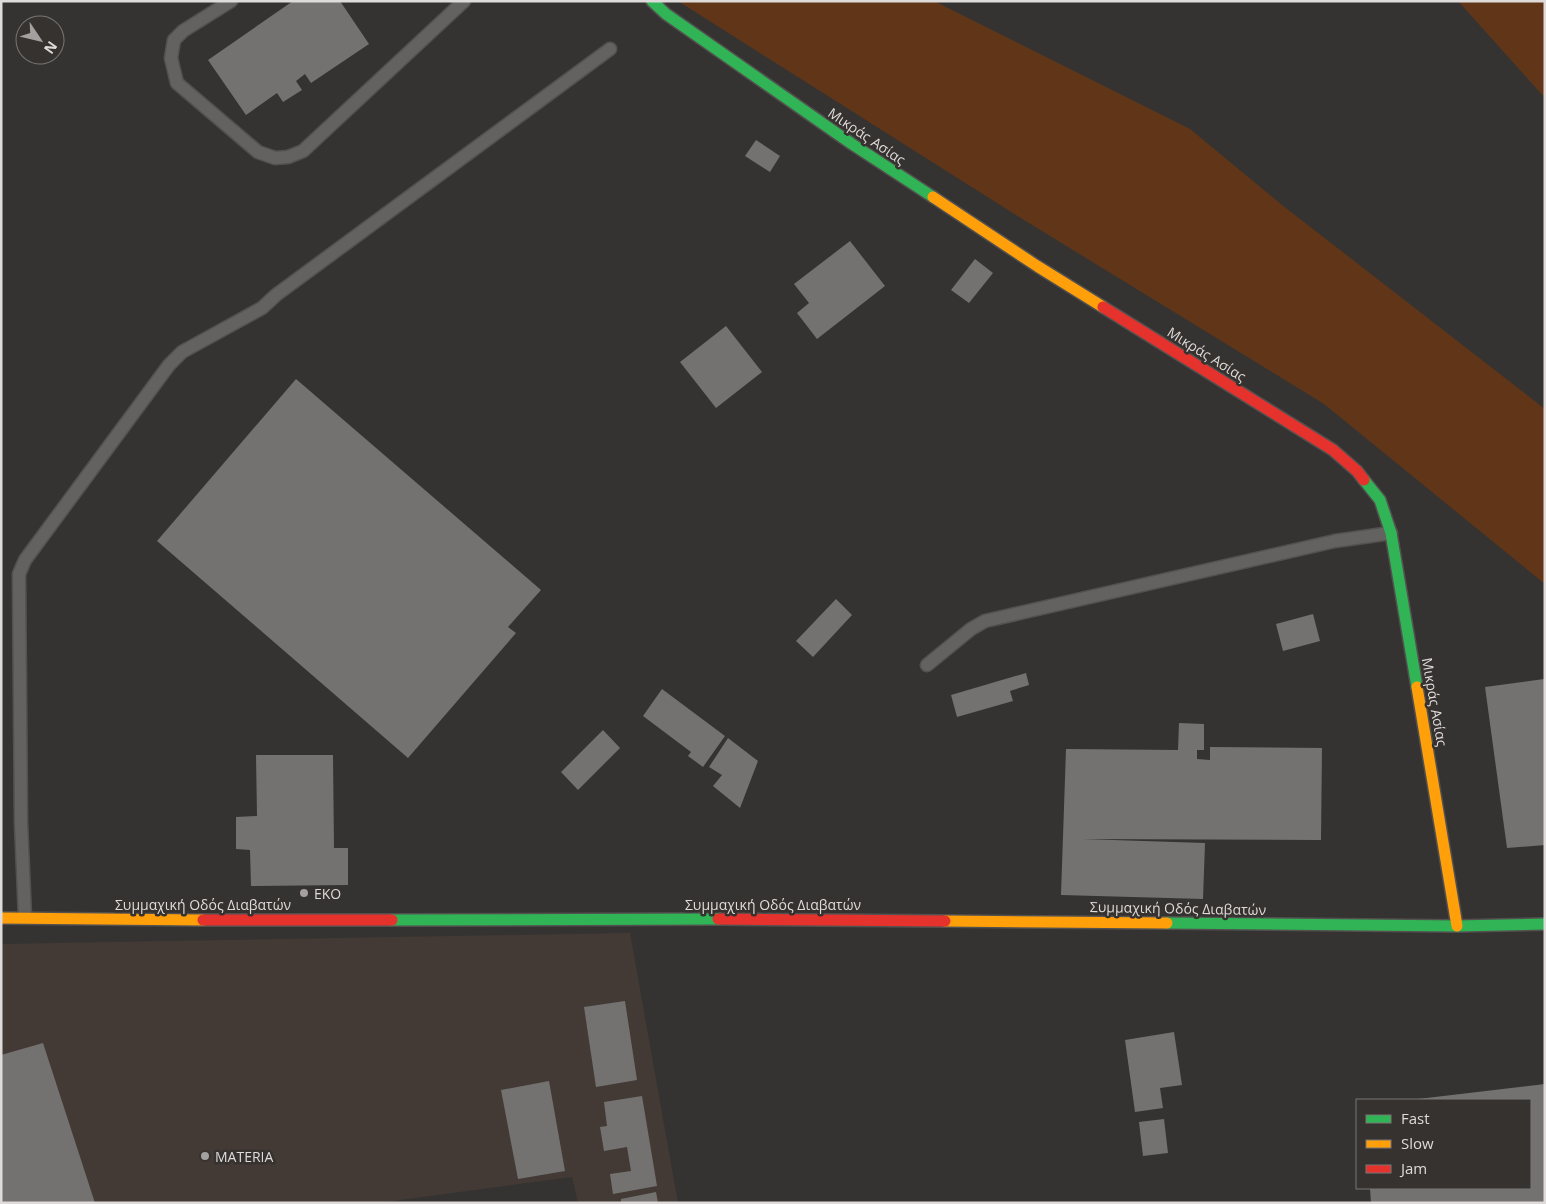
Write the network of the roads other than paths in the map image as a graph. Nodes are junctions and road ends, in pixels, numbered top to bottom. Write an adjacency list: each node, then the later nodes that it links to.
1 (231, 1): 2 (lane)
2 (464, 1)
3 (652, 1): 5 (street, Μικράς Ασίας)
4 (610, 49): 7 (lane)
5 (1391, 533): 6 (lane); 10 (street, Μικράς Ασίας)
6 (927, 664)
7 (24, 917): 8 (street, Συμμαχική Οδός Διαβατών); 10 (street, Συμμαχική Οδός Διαβατών)
8 (1, 918)
9 (1545, 924): 10 (street, Συμμαχική Οδός Διαβατών)
10 (1457, 926)

